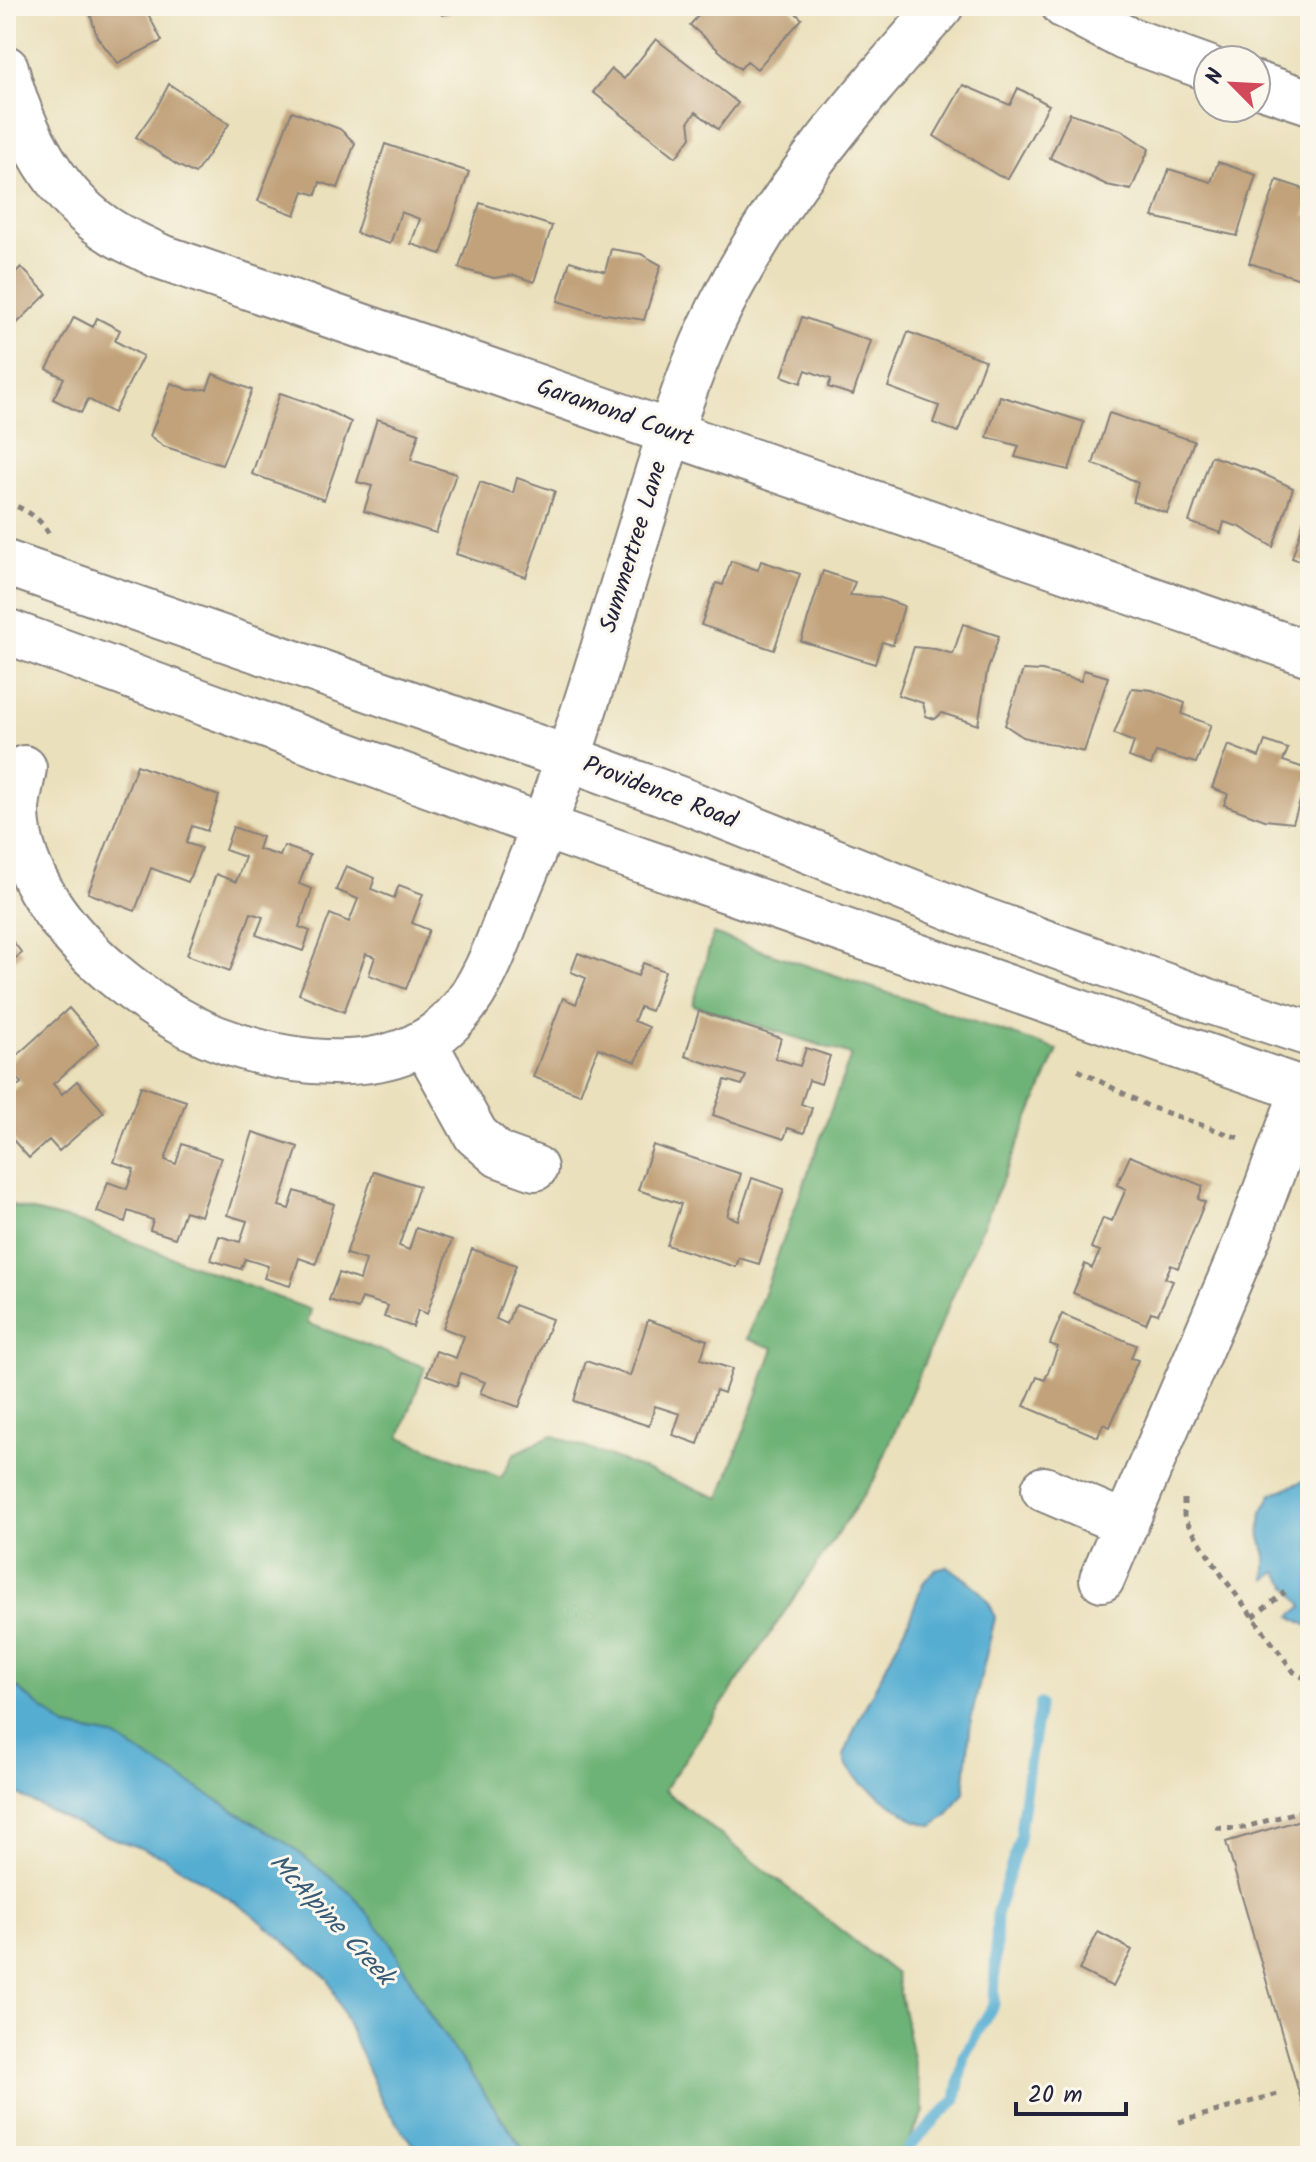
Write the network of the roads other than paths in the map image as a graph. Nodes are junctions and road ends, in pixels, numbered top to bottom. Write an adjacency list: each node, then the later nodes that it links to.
1 (941, 6): 7 (street, Summertree Lane)
2 (1064, 6): 3 (street)
3 (1192, 62)
4 (6, 68): 7 (street, Garamond Court)
5 (1272, 89): 6 (street)
6 (1310, 102)
7 (670, 432): 10 (street, Garamond Court); 11 (street, Summertree Lane)
8 (6, 563): 11 (street, Providence Road)
9 (6, 631): 13 (street)
10 (1310, 654)
11 (568, 758): 13 (street, Summertree Lane); 14 (street, Providence Road)
12 (24, 768): 15 (street)
13 (545, 827): 15 (street, Summertree Lane); 16 (street)
14 (1310, 1034)
15 (424, 1042): 17 (street)
16 (1307, 1091): 19 (street)
17 (535, 1168)
18 (1044, 1489): 19 (street)
19 (1126, 1524): 20 (street)
20 (1102, 1579)

